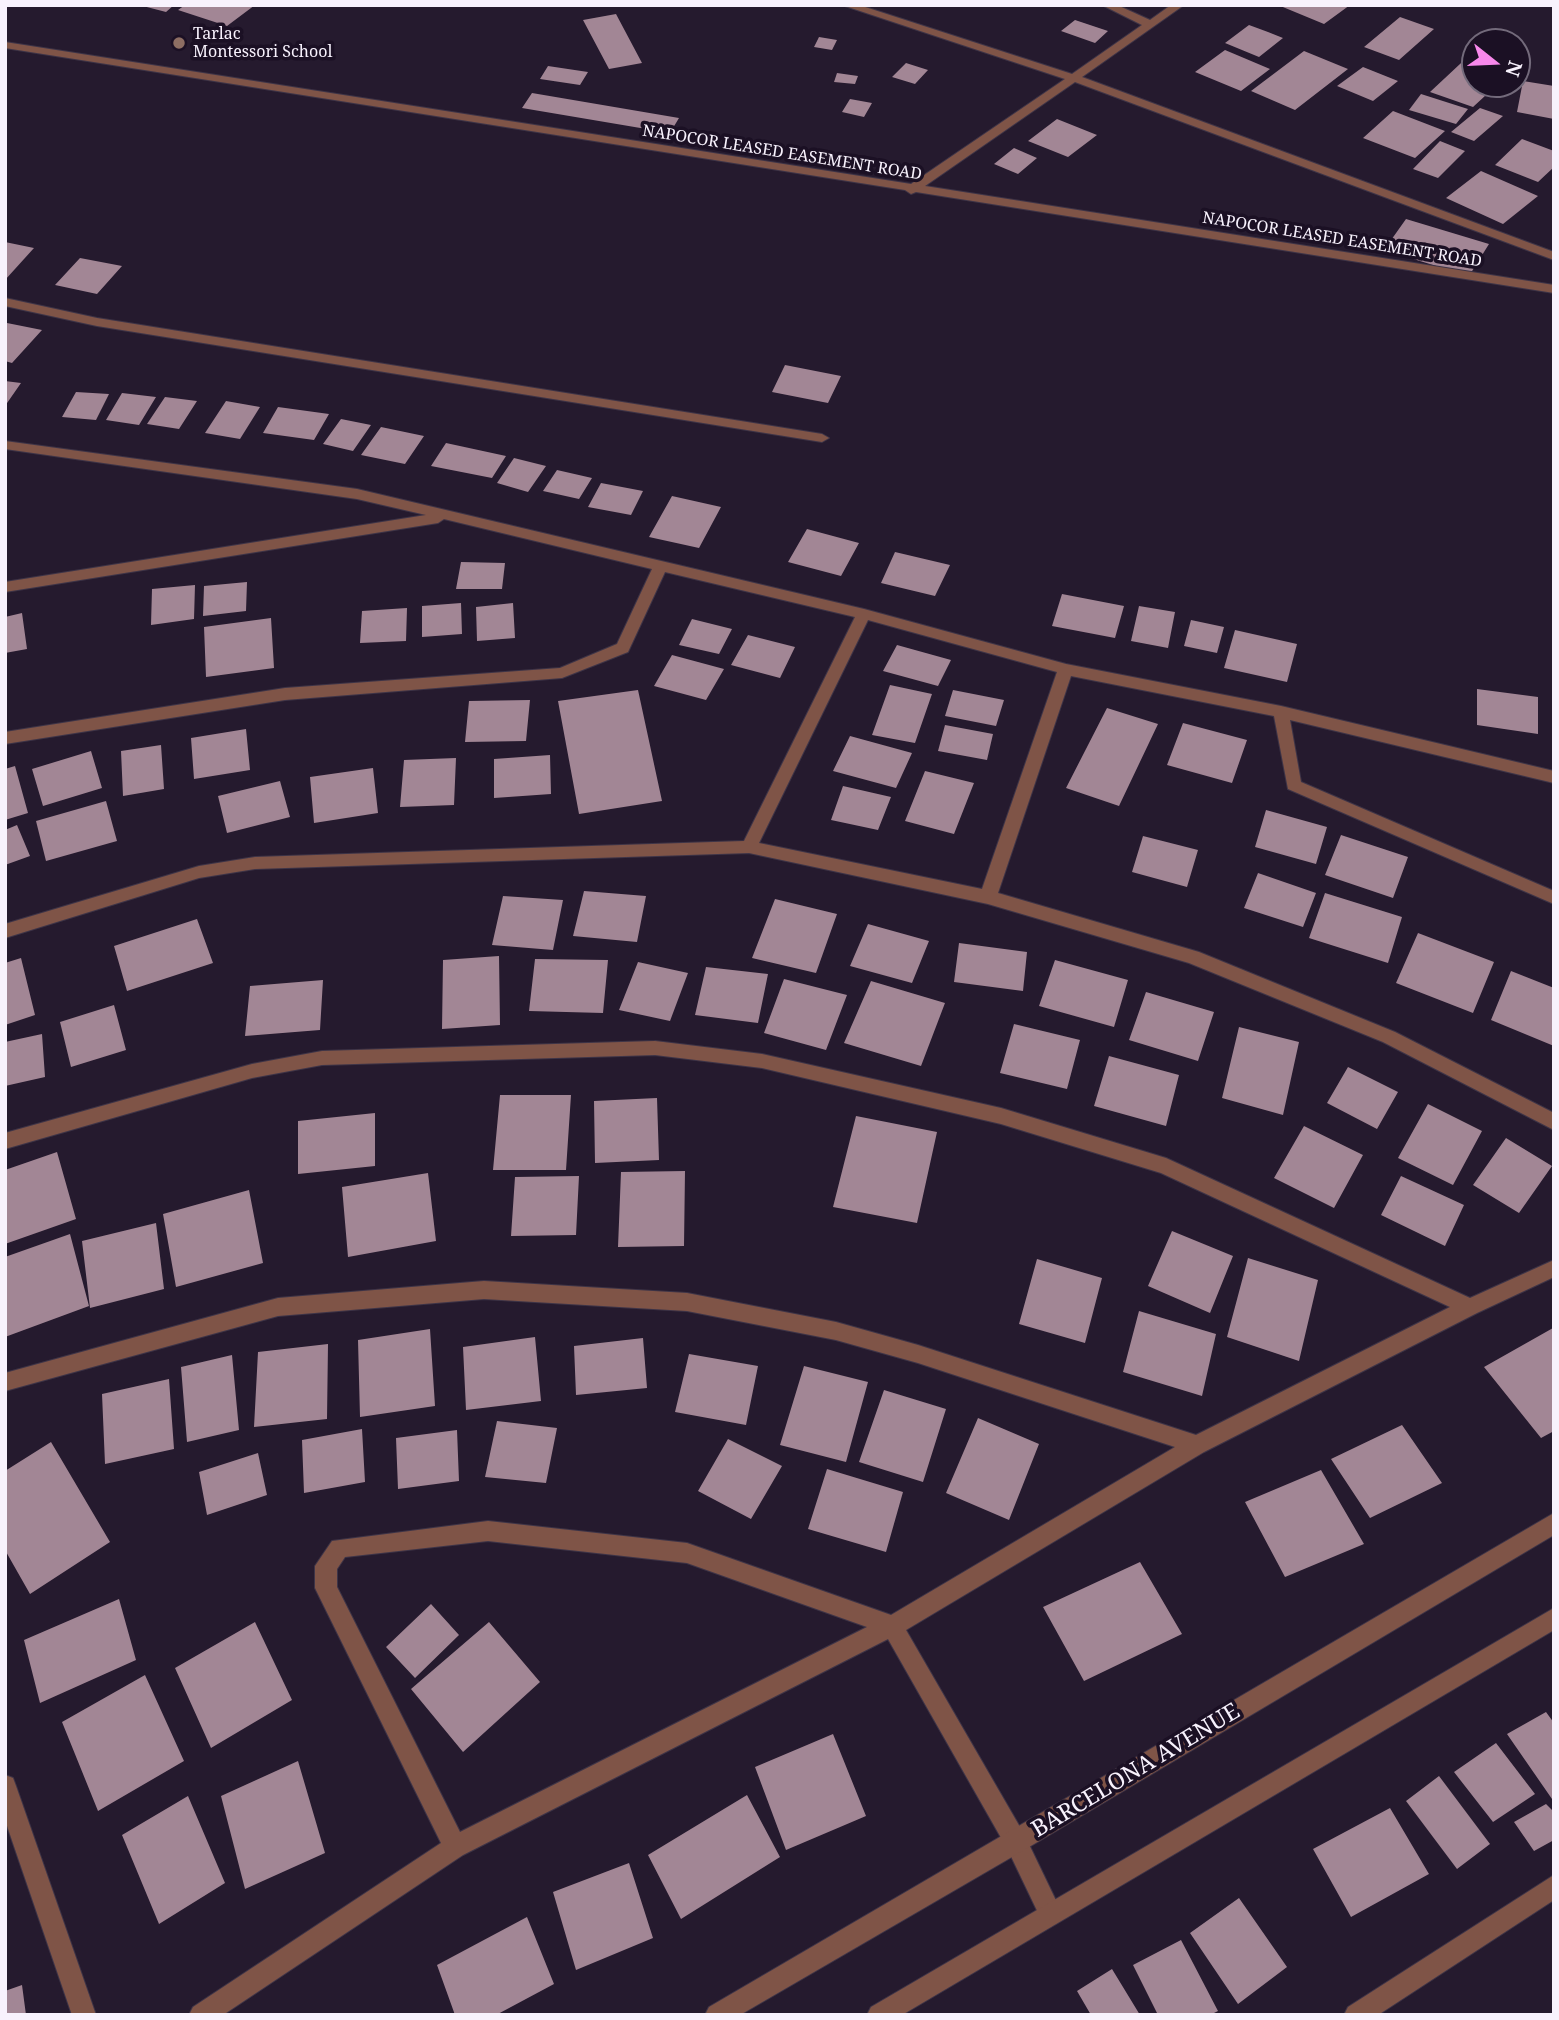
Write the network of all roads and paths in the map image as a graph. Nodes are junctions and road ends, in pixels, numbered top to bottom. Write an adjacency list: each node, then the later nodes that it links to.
1 (847, 5): 6 (street)
2 (1107, 5): 4 (street)
3 (1179, 5): 4 (street)
4 (1150, 25): 6 (street)
5 (5, 45): 7 (street, NAPOCOR LEASED EASEMENT ROAD)
6 (1074, 78): 7 (street); 8 (street)
7 (911, 190): 9 (street, NAPOCOR LEASED EASEMENT ROAD)
8 (1554, 256)
9 (1554, 289)
10 (5, 302): 11 (street)
11 (822, 438)
12 (5, 446): 13 (street)
13 (445, 517): 14 (street); 15 (street)
14 (660, 567): 16 (street); 19 (street)
15 (5, 587)
16 (864, 614): 17 (street); 21 (street)
17 (1066, 669): 18 (street); 22 (street)
18 (1281, 712): 20 (street); 23 (street)
19 (5, 738)
20 (1554, 777)
21 (749, 847): 22 (street); 24 (street)
22 (988, 897): 25 (street)
23 (1554, 898)
24 (5, 931)
25 (1554, 1122)
26 (5, 1141): 28 (street)
27 (1554, 1268): 28 (street)
28 (1470, 1307): 30 (street)
29 (5, 1382): 30 (street)
30 (1197, 1445): 33 (street)
31 (1554, 1523): 35 (street, BARCELONA AVENUE)
32 (1554, 1618): 38 (street)
33 (892, 1626): 35 (street); 36 (street); 36 (street)
34 (5, 1786): 39 (street)
35 (1016, 1842): 38 (street); 41 (street, BARCELONA AVENUE)
36 (455, 1847): 40 (street)
37 (1554, 1885): 43 (street)
38 (1050, 1913): 42 (street)
39 (84, 2015)
40 (201, 2015)
41 (717, 2015)
42 (879, 2015)
43 (1356, 2015)

